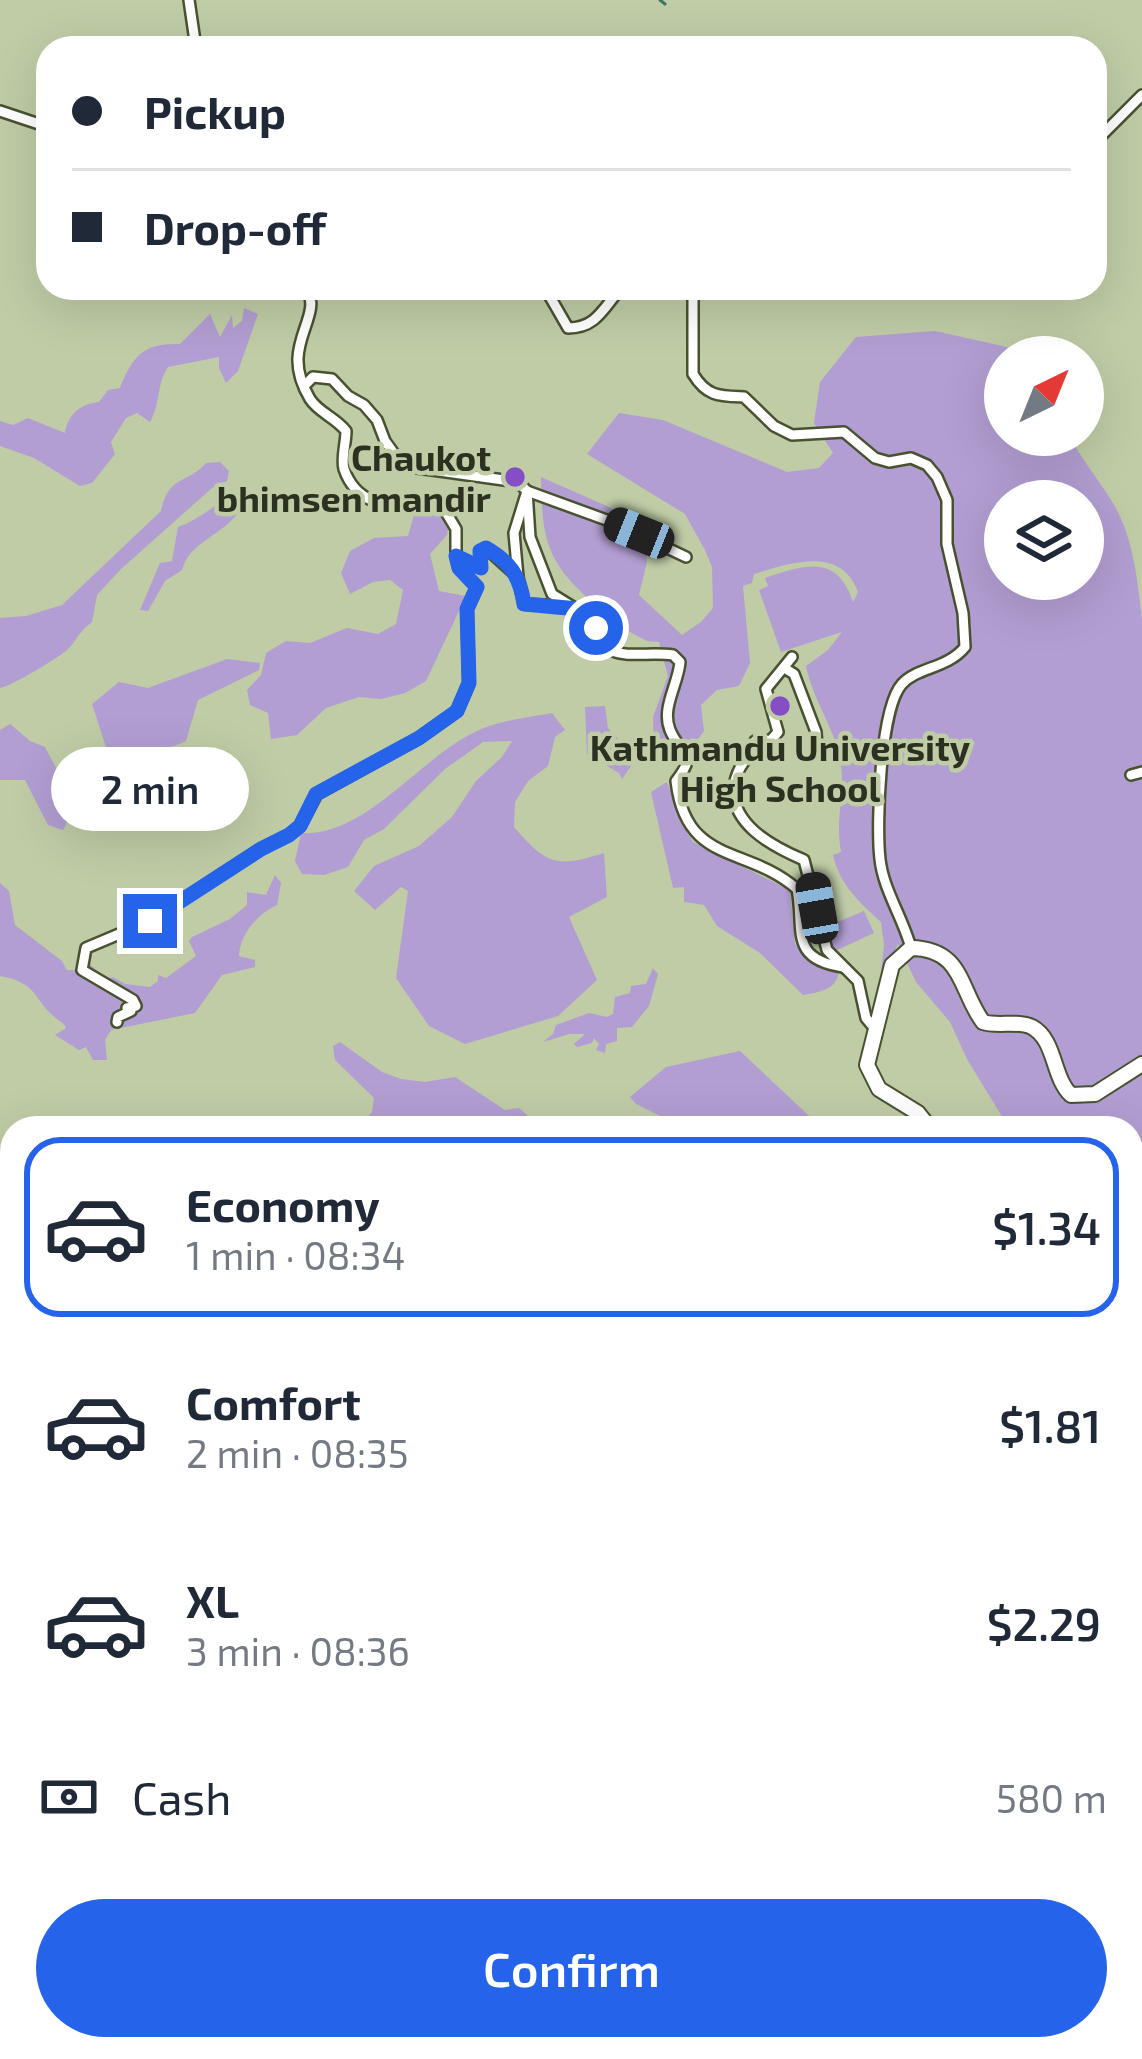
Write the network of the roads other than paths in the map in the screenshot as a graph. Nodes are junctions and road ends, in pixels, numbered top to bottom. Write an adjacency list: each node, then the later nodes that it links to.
1 (189, 0): 2 (street)
2 (194, 36)
3 (1142, 95): 6 (street)
4 (0, 111): 5 (street)
5 (36, 123)
6 (1107, 128)
7 (313, 300): 11 (street)
8 (552, 300): 9 (street)
9 (612, 300)
10 (693, 300): 20 (street)
11 (305, 385): 12 (street); 13 (street)
12 (527, 491): 14 (street); 15 (street); 16 (street)
13 (456, 556): 15 (street); 22 (street)
14 (686, 557)
15 (518, 577): 16 (street)
16 (578, 609): 21 (street)
17 (792, 657): 18 (street)
18 (786, 669): 19 (street); 21 (street)
19 (808, 754)
20 (910, 948): 23 (highway); 24 (highway)
21 (843, 967): 23 (street)
22 (116, 1022)
23 (876, 1030): 25 (highway)
24 (1142, 1064)
25 (920, 1116)

